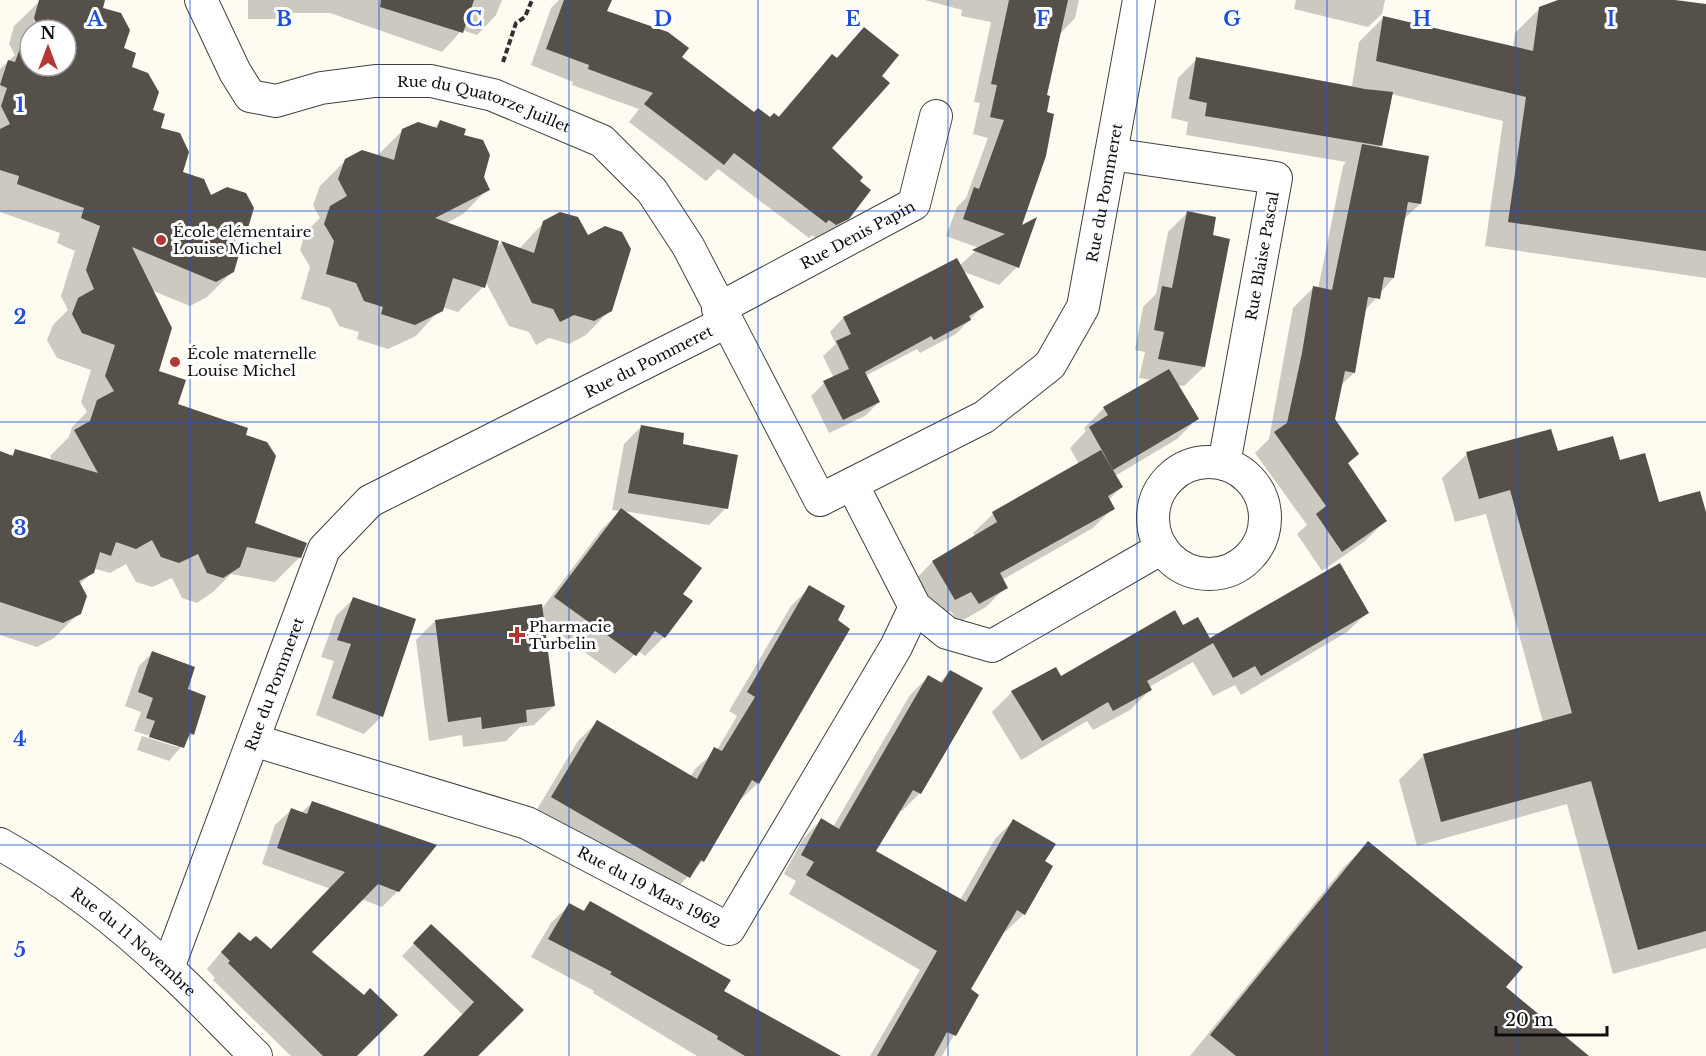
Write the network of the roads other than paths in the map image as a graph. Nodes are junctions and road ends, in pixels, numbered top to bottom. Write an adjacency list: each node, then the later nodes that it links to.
1 (201, 0): 5 (street, Rue du Quatorze Juillet)
2 (1139, 0): 4 (street, Rue du Pommeret)
3 (936, 116): 5 (street, Rue Denis Papin)
4 (1111, 154): 6 (street, Rue Blaise Pascal); 7 (street, Rue du Pommeret)
5 (722, 315): 7 (street, Rue du Pommeret); 10 (street, Rue du Pommeret)
6 (1224, 464): 8 (street); 8 (street)
7 (852, 484): 9 (street)
8 (1162, 548): 9 (street)
9 (915, 607): 10 (street, Rue du 19 Mars 1962)
10 (253, 740): 12 (street, Rue du Pommeret)
11 (0, 844): 12 (street, Rue du 11 Novembre)
12 (168, 968): 13 (street, Rue du 11 Novembre)
13 (253, 1055)

